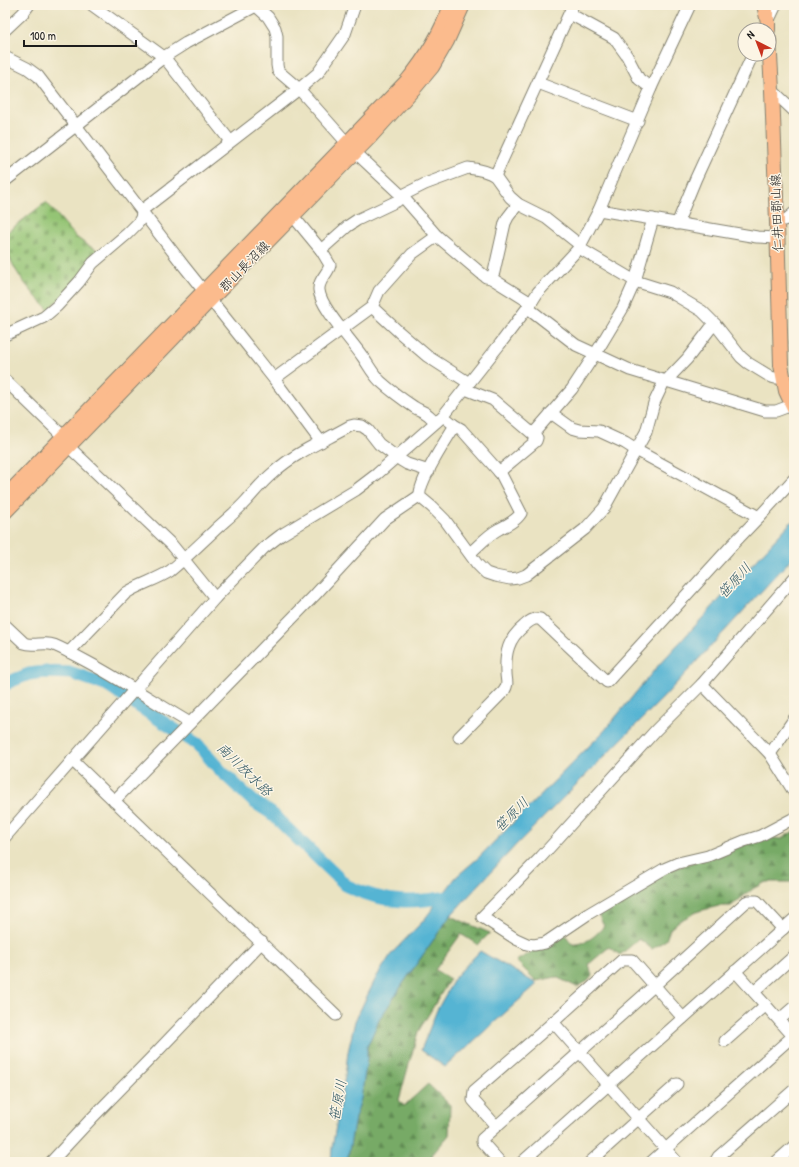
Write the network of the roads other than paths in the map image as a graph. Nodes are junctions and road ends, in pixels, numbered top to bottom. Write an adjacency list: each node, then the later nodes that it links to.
1 (29, 5): 13 (street)
2 (92, 5): 15 (street)
3 (355, 5): 20 (street)
4 (451, 5): 26 (main road, 郡山長沼線)
5 (463, 5): 26 (main road, 郡山長沼線)
6 (690, 5): 19 (street)
7 (764, 5): 11 (main road)
8 (776, 5): 12 (street)
9 (256, 6): 15 (street); 20 (street)
10 (572, 7): 18 (street); 19 (street)
11 (766, 22)
12 (769, 22)
13 (5, 30)
14 (5, 57): 24 (street)
15 (164, 57): 24 (street); 25 (street)
16 (749, 62): 37 (street)
17 (770, 62): 21 (main road, 仁井田郡山線)
18 (538, 83): 23 (street); 27 (street)
19 (651, 88): 23 (street)
20 (299, 89): 25 (street); 26 (street)
21 (772, 90): 22 (street); 36 (main road, 仁井田郡山線)
22 (794, 111)
23 (638, 121): 31 (street)
24 (76, 126): 28 (street); 33 (street)
25 (230, 141): 33 (street)
26 (351, 148): 29 (street); 32 (main road, 郡山長沼線)
27 (495, 176): 29 (street); 30 (street)
28 (5, 181)
29 (403, 197): 38 (street); 41 (street)
30 (518, 204): 40 (street); 42 (street)
31 (599, 210): 35 (street); 40 (street)
32 (289, 211): 41 (street); 44 (main road, 郡山長沼線)
33 (142, 213): 44 (street); 49 (street)
34 (794, 213): 36 (street)
35 (653, 219): 37 (street); 43 (street)
36 (777, 222): 39 (main road, 仁井田郡山線)
37 (677, 224): 39 (street)
38 (437, 236): 42 (street); 46 (street)
39 (777, 238): 51 (main road, 仁井田郡山線)
40 (580, 247): 43 (street); 45 (street)
41 (321, 250): 48 (street)
42 (491, 278): 45 (street)
43 (636, 281): 47 (street); 50 (street)
44 (208, 295): 52 (street); 61 (main road, 郡山長沼線)
45 (529, 306): 50 (street); 55 (street)
46 (372, 307): 48 (street); 55 (street)
47 (715, 324): 51 (street); 54 (street)
48 (342, 330): 52 (street); 58 (street)
49 (5, 335)
50 (595, 354): 54 (street); 57 (street)
51 (783, 378): 56 (main road, 仁井田郡山線)
52 (274, 379): 62 (street)
53 (5, 380): 61 (street)
54 (666, 381): 56 (street); 63 (street)
55 (467, 386): 58 (street); 60 (street)
56 (793, 406)
57 (551, 413): 60 (street); 63 (street)
58 (439, 419): 59 (street); 64 (street)
59 (454, 425): 65 (street); 66 (street)
60 (533, 434): 66 (street)
61 (67, 442): 69 (main road, 郡山長沼線); 70 (main road, 郡山長沼線); 73 (street)
62 (321, 442): 64 (street); 73 (street)
63 (636, 450): 71 (street); 72 (street)
64 (397, 457): 65 (street); 75 (street)
65 (429, 471): 68 (street)
66 (499, 472): 72 (street)
67 (794, 479): 71 (street)
68 (420, 496): 72 (street); 81 (street)
69 (5, 497)
70 (5, 512)
71 (759, 517): 82 (street)
72 (470, 553)
73 (184, 559): 75 (street); 77 (street)
74 (794, 578): 78 (street)
75 (215, 598): 79 (street)
76 (5, 625): 77 (street)
77 (69, 652): 79 (street)
78 (702, 684): 83 (street); 87 (street)
79 (133, 690): 81 (street); 84 (street)
80 (794, 719): 83 (street)
81 (190, 723): 86 (street)
82 (459, 737)
83 (770, 754): 85 (street)
84 (72, 760): 86 (street); 88 (street)
85 (794, 792)
86 (114, 801): 91 (street)
87 (794, 818)
88 (5, 837)
89 (794, 919): 90 (street)
90 (783, 929): 93 (street); 94 (street)
91 (262, 942): 98 (street); 112 (street)
92 (794, 956): 95 (street)
93 (735, 971): 95 (street); 99 (street)
94 (655, 985): 99 (street); 101 (street); 104 (street)
95 (754, 992): 96 (street)
96 (766, 1005): 100 (street); 103 (street)
97 (794, 1007): 100 (street)
98 (336, 1015)
99 (684, 1018): 106 (street)
100 (779, 1020): 102 (street)
101 (553, 1022): 104 (street); 109 (street)
102 (794, 1036): 111 (street)
103 (725, 1041)
104 (580, 1052): 106 (street); 109 (street)
105 (677, 1084): 108 (street)
106 (608, 1085): 108 (street); 114 (street)
107 (794, 1090): 118 (street)
108 (639, 1119): 111 (street); 115 (street)
109 (496, 1126): 113 (street)
110 (794, 1146): 119 (street)
111 (665, 1149): 116 (street); 117 (street)
112 (51, 1162)
113 (500, 1162)
114 (522, 1162)
115 (590, 1162)
116 (651, 1162)
117 (677, 1162)
118 (715, 1162)
119 (776, 1162)

